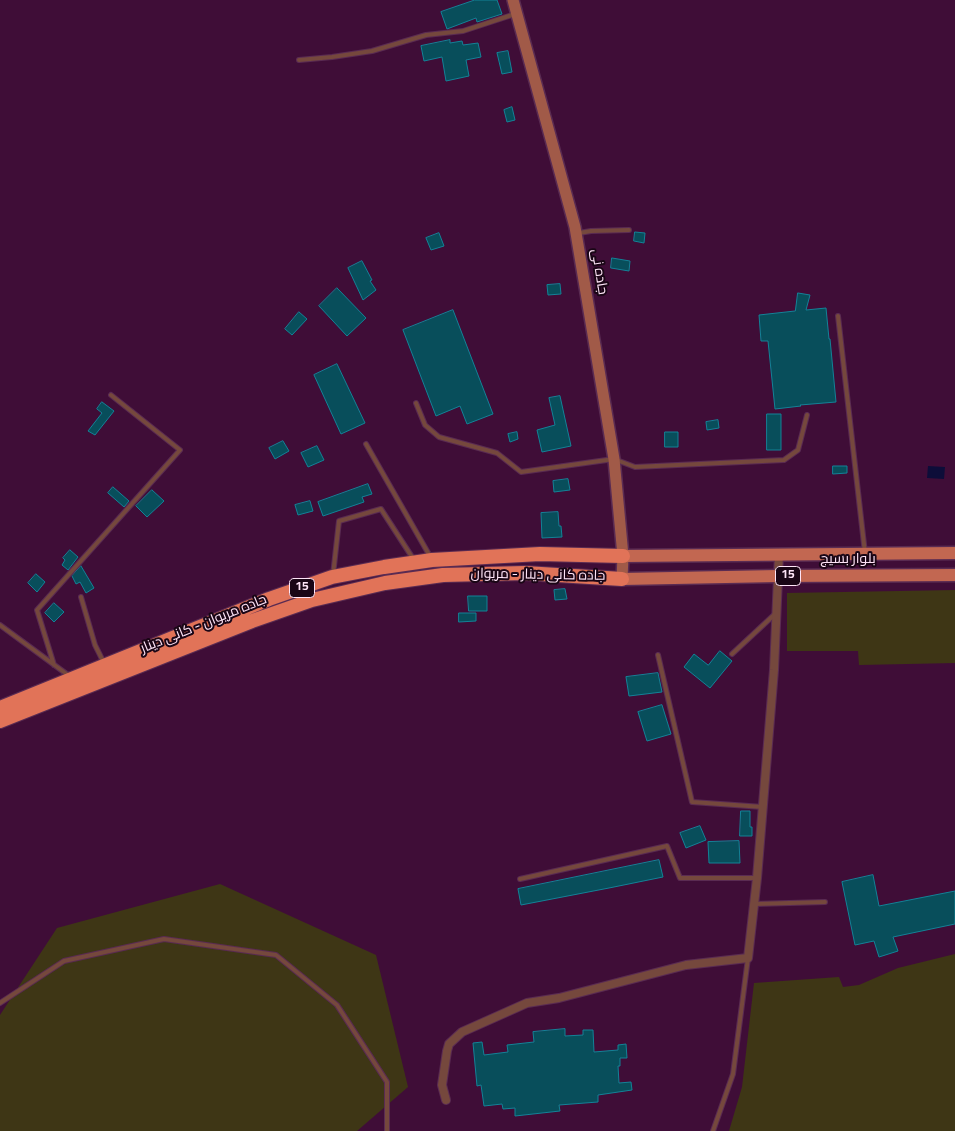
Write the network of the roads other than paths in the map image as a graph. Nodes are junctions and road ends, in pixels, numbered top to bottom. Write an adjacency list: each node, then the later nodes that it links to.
1 (513, 0): 2 (main road, جاده نی)
2 (517, 13): 3 (lane); 5 (main road, جاده نی)
3 (299, 60)
4 (629, 230): 5 (lane)
5 (577, 234): 11 (main road, جاده نی)
6 (838, 316): 13 (lane)
7 (111, 395): 27 (lane)
8 (416, 403): 11 (lane)
9 (808, 415): 11 (lane)
10 (366, 444): 16 (lane)
11 (614, 459): 15 (main road, جاده نی)
12 (955, 552): 13 (main road, بلوار بسیج / 15)
13 (865, 553): 14 (main road, بلوار بسیج / 15)
14 (779, 554): 15 (main road, بلوار بسیج / 15); 19 (street)
15 (623, 556): 16 (highway, جاده مریوان - کانی دینار / 15); 21 (main road, جاده نی)
16 (432, 560): 17 (highway, جاده مریوان - کانی دینار / 15)
17 (416, 562): 20 (highway, جاده مریوان - کانی دینار / 15); 20 (lane)
18 (955, 575): 19 (main road, بلوار بسیج / 15)
19 (778, 576): 21 (main road, بلوار بسیج / 15); 23 (street)
20 (332, 577): 28 (highway, جاده مریوان - کانی دینار / 15)
21 (622, 578): 31 (highway, جاده کانی دینار - مریوان / 15)
22 (81, 597): 28 (lane)
23 (776, 613): 25 (lane); 32 (street)
24 (0, 625): 27 (lane)
25 (732, 654)
26 (658, 655): 32 (lane)
27 (54, 665): 29 (lane)
28 (105, 665): 29 (highway, جاده مریوان - کانی دینار / 15)
29 (72, 678): 30 (highway, جاده مریوان - کانی دینار / 15)
30 (0, 708)
31 (0, 721)
32 (763, 807): 33 (street)
33 (757, 878): 34 (lane); 36 (street)
34 (520, 879)
35 (825, 902): 36 (lane)
36 (754, 904): 37 (street)
37 (748, 958): 39 (street); 41 (lane)
38 (0, 1003): 40 (lane)
39 (446, 1100)
40 (387, 1131)
41 (713, 1131)

